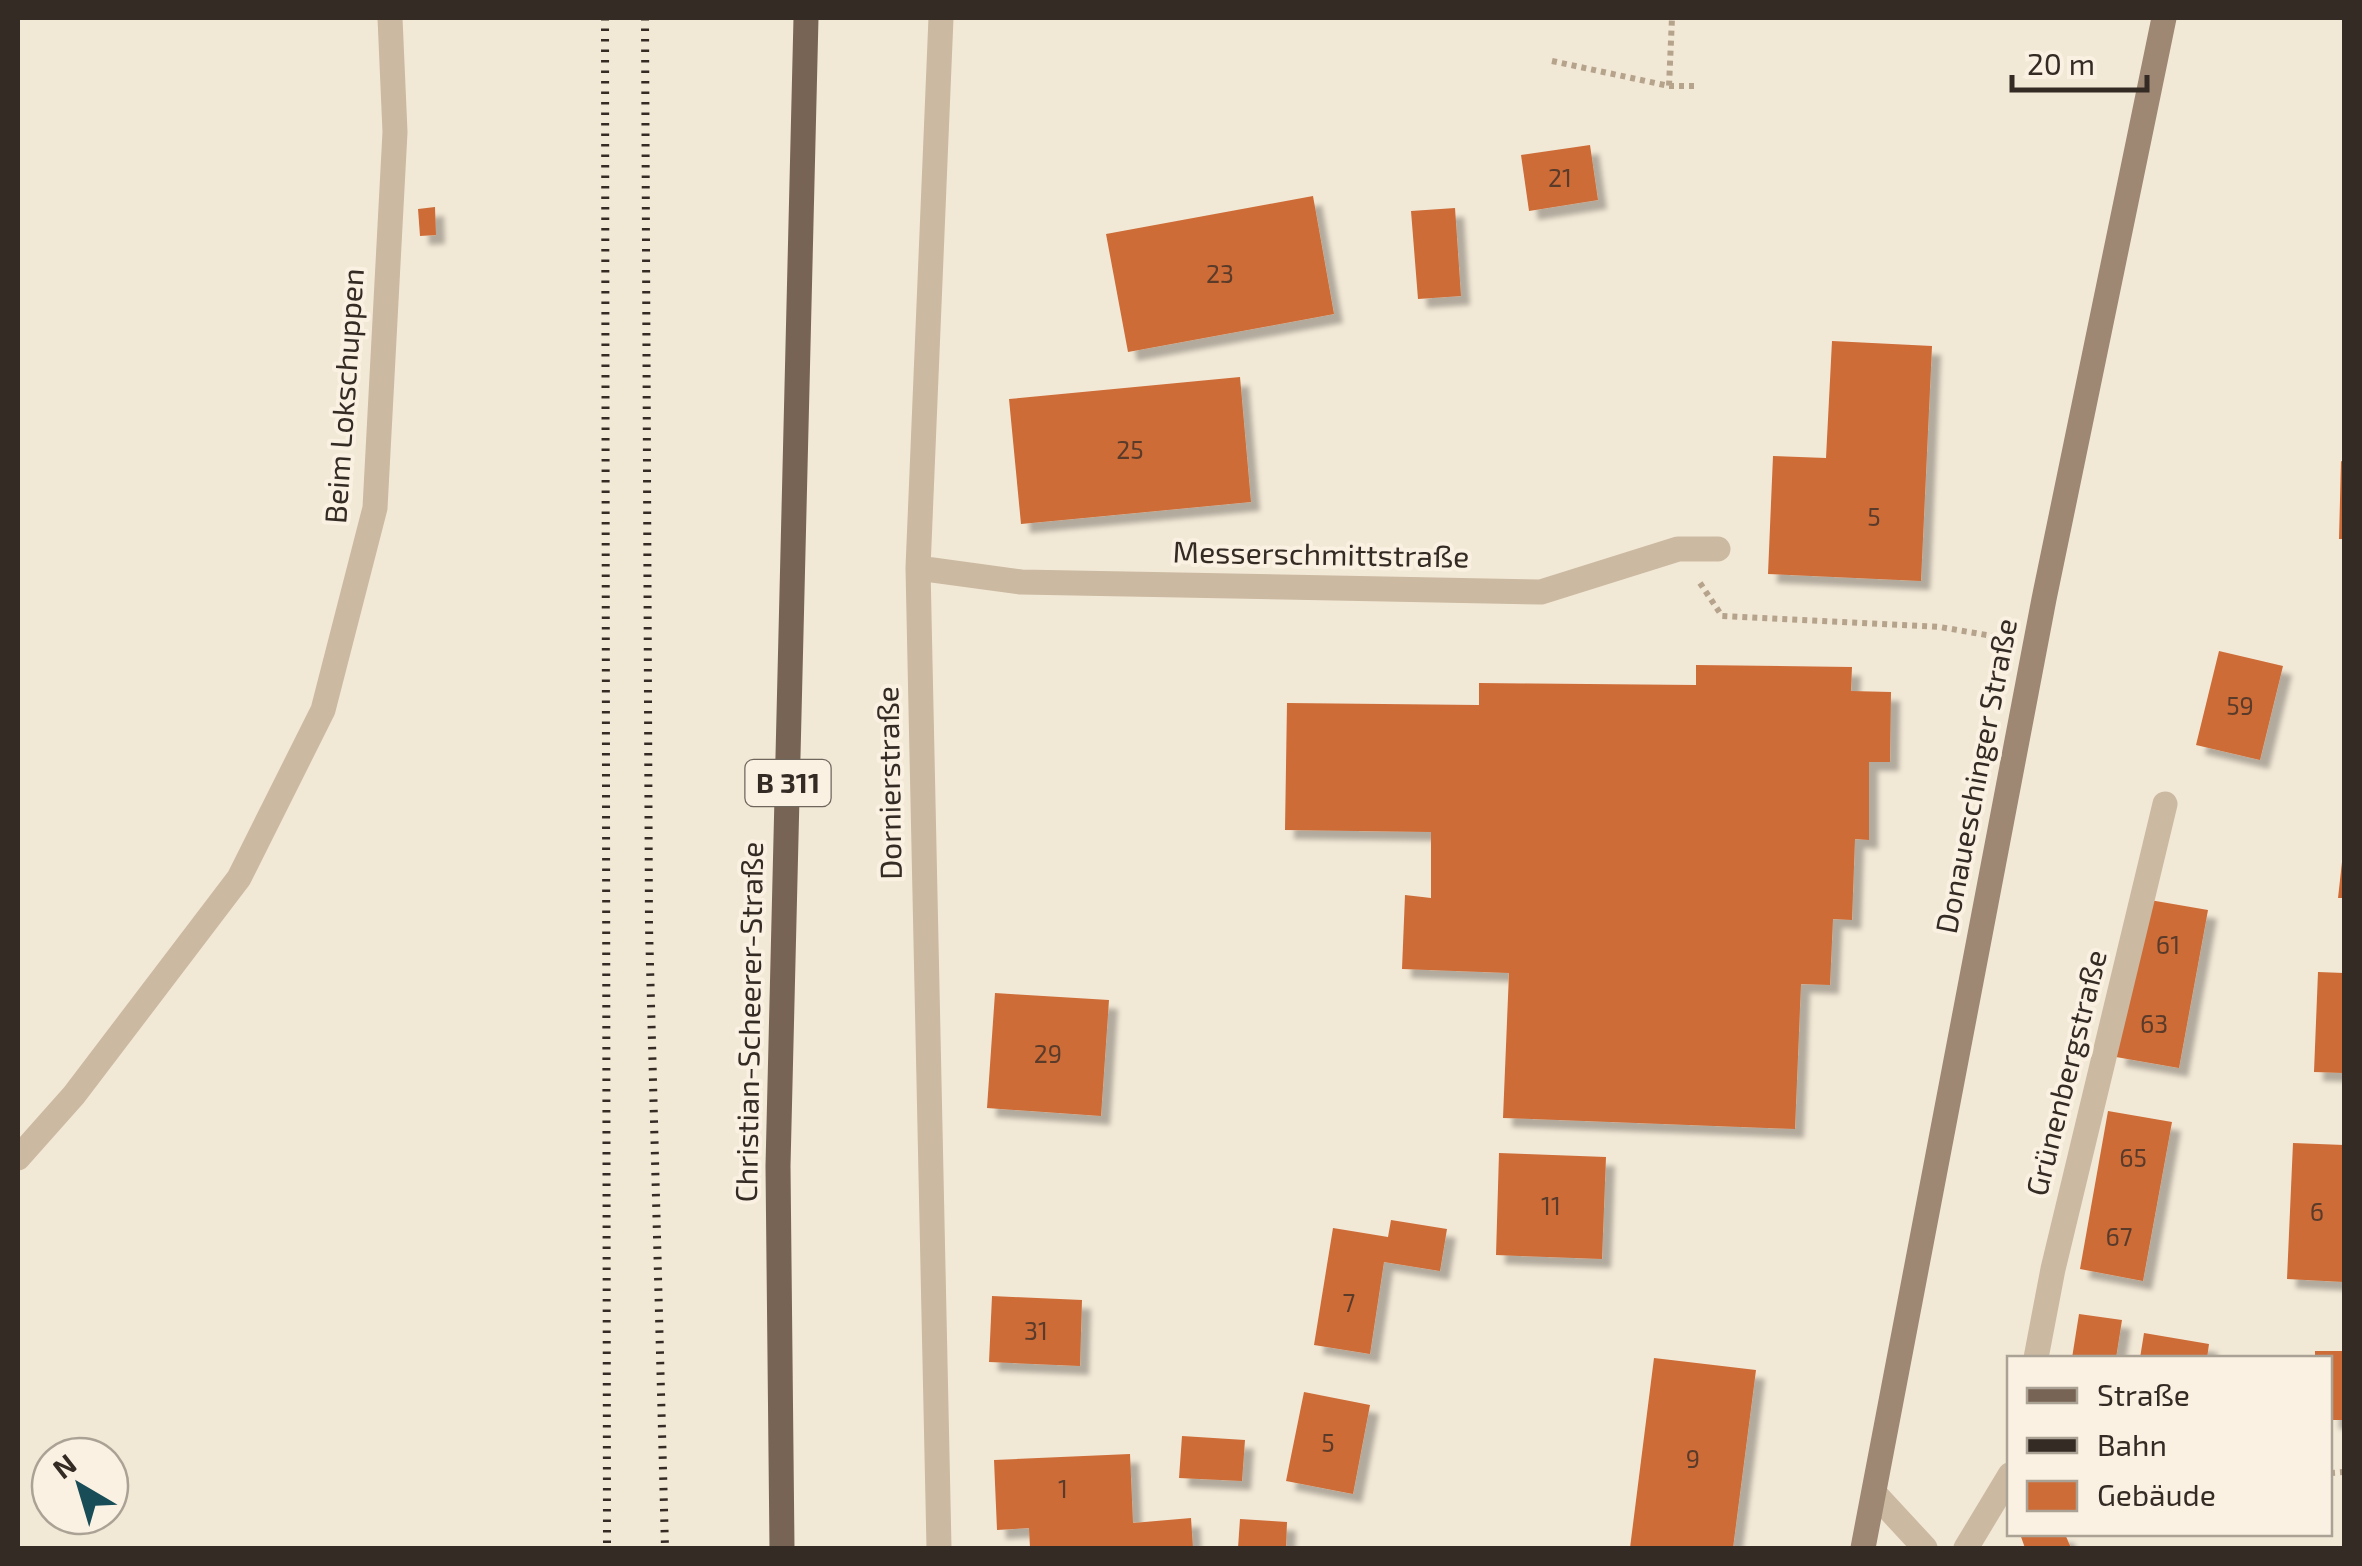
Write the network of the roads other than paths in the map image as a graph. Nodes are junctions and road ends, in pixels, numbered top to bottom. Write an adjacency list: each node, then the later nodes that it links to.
1 (390, 18): 8 (street, Beim Lokschuppen)
2 (806, 18): 12 (main road, Christian-Scheerer-Straße / B 311)
3 (940, 18): 6 (street, Dornierstraße)
4 (2164, 18): 11 (street, Donaueschinger Straße)
5 (1718, 549): 6 (street, Messerschmittstraße)
6 (918, 568): 13 (street, Dornierstraße)
7 (2165, 804): 9 (street, Grünenbergstraße)
8 (18, 1158)
9 (2036, 1356)
10 (2007, 1480): 16 (street)
11 (1875, 1494): 14 (street, Donaueschinger Straße); 15 (street)
12 (782, 1548)
13 (939, 1548)
14 (1863, 1548)
15 (1925, 1548)
16 (1966, 1548)

